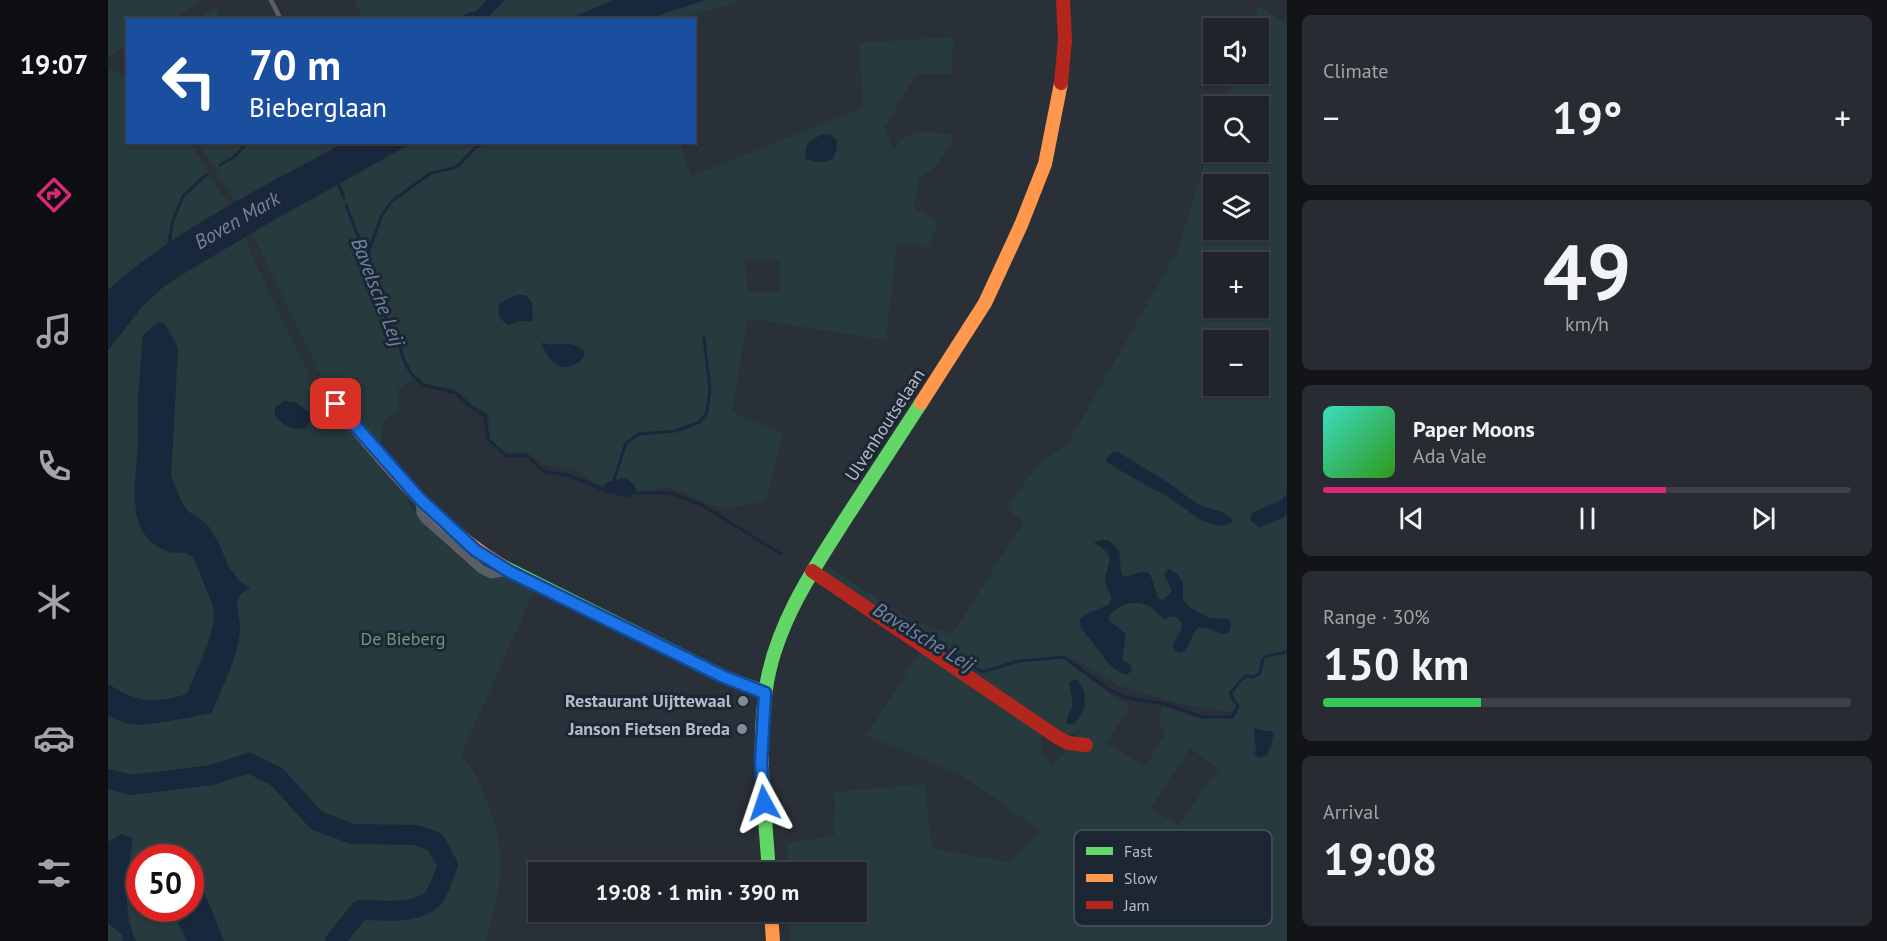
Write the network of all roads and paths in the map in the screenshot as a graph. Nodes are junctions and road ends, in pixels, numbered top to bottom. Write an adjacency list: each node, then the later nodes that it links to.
1 (271, 0): 3 (lane)
2 (1063, 0): 5 (main road, Ulvenhoutselaan)
3 (280, 18)
4 (322, 388): 6 (main road)
5 (812, 571): 6 (main road, Ulvenhoutselaan); 7 (main road)
6 (765, 693): 8 (main road, Ulvenhoutselaan)
7 (1086, 745)
8 (768, 862)
9 (772, 922): 10 (main road)
10 (773, 941)

